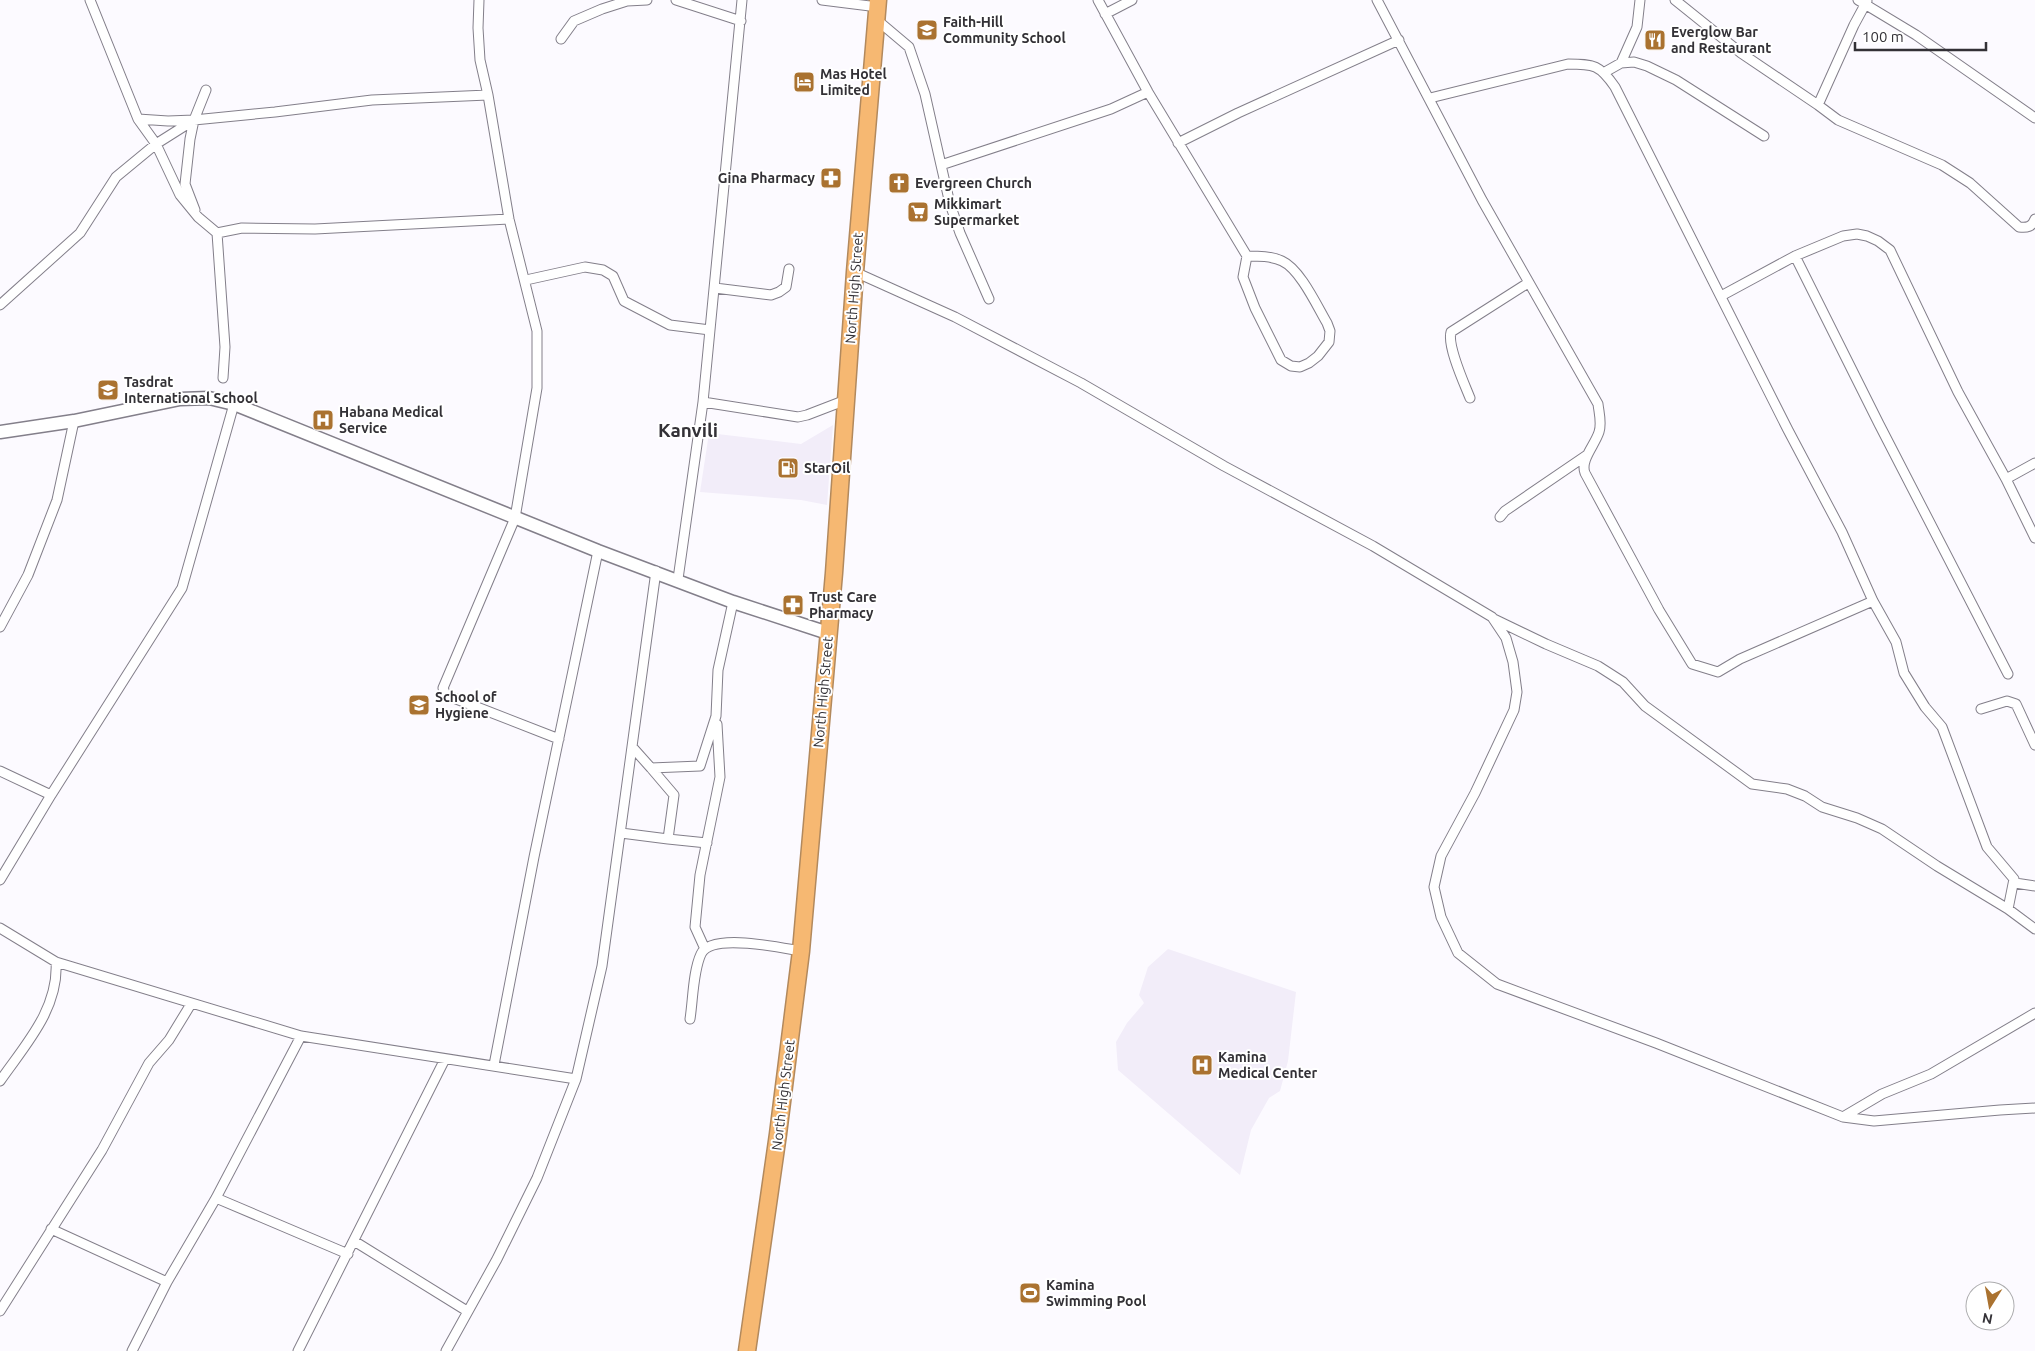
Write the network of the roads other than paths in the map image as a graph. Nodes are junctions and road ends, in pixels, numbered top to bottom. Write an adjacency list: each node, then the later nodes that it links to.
1 (90, 0): 26 (street)
2 (479, 0): 22 (street)
3 (647, 0): 16 (street)
4 (676, 0): 15 (street)
5 (742, 0): 15 (street)
6 (822, 0): 13 (street)
7 (1098, 0): 14 (street)
8 (1132, 0): 14 (street)
9 (1377, 0): 17 (street)
10 (1640, 0): 18 (street)
11 (1675, 0): 24 (street)
12 (1863, 1): 24 (street); 25 (street)
13 (878, 9): 31 (street); 39 (highway, North High Street)
14 (1105, 14): 21 (street)
15 (741, 21): 42 (street)
16 (561, 39)
17 (1398, 40): 23 (street); 29 (street)
18 (1621, 63): 19 (street); 28 (street)
19 (1605, 72): 23 (street); 43 (street)
20 (206, 90): 27 (street)
21 (1148, 92): 29 (street); 31 (street)
22 (488, 95): 27 (street); 33 (street)
23 (1430, 98): 41 (street)
24 (1818, 105): 34 (street)
25 (2035, 118)
26 (138, 119): 27 (street); 30 (street)
27 (194, 120): 30 (street); 32 (street)
28 (1764, 136)
29 (1178, 143): 36 (street)
30 (156, 144): 32 (street); 45 (street)
31 (941, 165): 44 (street)
32 (198, 217): 35 (street)
33 (509, 219): 35 (street); 40 (street)
34 (2035, 219)
35 (217, 233): 47 (street)
36 (1247, 256): 36 (street)
37 (1794, 256): 43 (street); 56 (street); 68 (street)
38 (789, 269): 42 (street)
39 (855, 272): 49 (highway, North High Street); 65 (street)
40 (526, 280): 46 (street); 58 (street)
41 (1528, 283): 48 (street); 54 (street)
42 (715, 288): 46 (street)
43 (1721, 296): 63 (street)
44 (989, 299)
45 (0, 305)
46 (710, 330): 50 (street)
47 (223, 378)
48 (1470, 398)
49 (846, 400): 50 (street); 67 (highway, North High Street)
50 (703, 402): 62 (street)
51 (234, 404): 52 (main road); 58 (main road); 76 (street)
52 (74, 421): 53 (main road); 66 (street)
53 (0, 432)
54 (1588, 455): 57 (street); 63 (street)
55 (2035, 463): 56 (street)
56 (2006, 479): 59 (street)
57 (1500, 517)
58 (515, 518): 60 (main road); 71 (street)
59 (2035, 538)
60 (598, 550): 61 (main road); 71 (street)
61 (656, 571): 62 (main road); 73 (street)
62 (678, 579): 64 (main road)
63 (1873, 601): 81 (street)
64 (733, 602): 67 (main road); 70 (street)
65 (1492, 617): 83 (street); 98 (street)
66 (0, 627)
67 (828, 633): 87 (highway, North High Street)
68 (2008, 674)
69 (1981, 709): 72 (street)
70 (716, 716): 74 (street); 79 (street)
71 (559, 739): 94 (street)
72 (2035, 745)
73 (634, 749): 74 (street); 77 (street)
74 (651, 768): 78 (street)
75 (0, 771): 76 (street)
76 (51, 795): 80 (street)
77 (621, 833): 78 (street); 95 (street)
78 (668, 839): 79 (street)
79 (707, 843): 86 (street)
80 (0, 880)
81 (2015, 883): 82 (street); 83 (street)
82 (2035, 886)
83 (2008, 909): 85 (street)
84 (0, 928): 88 (street)
85 (2035, 929)
86 (705, 949): 87 (street); 91 (street)
87 (801, 951): 109 (highway, North High Street)
88 (56, 962): 89 (street); 96 (street)
89 (191, 1004): 92 (street); 100 (street)
90 (2035, 1013): 98 (street)
91 (690, 1019)
92 (301, 1036): 93 (street); 99 (street)
93 (445, 1059): 94 (street); 101 (street)
94 (494, 1065): 95 (street)
95 (576, 1079): 104 (street)
96 (0, 1081)
97 (2035, 1108): 98 (street)
98 (1842, 1117)
99 (216, 1198): 102 (street); 103 (street)
100 (51, 1229): 103 (street); 105 (street)
101 (354, 1241): 102 (street); 104 (street)
102 (348, 1254): 107 (street)
103 (167, 1282): 106 (street)
104 (467, 1311): 108 (street)
105 (0, 1312)
106 (132, 1351)
107 (298, 1351)
108 (446, 1351)
109 (747, 1351)

